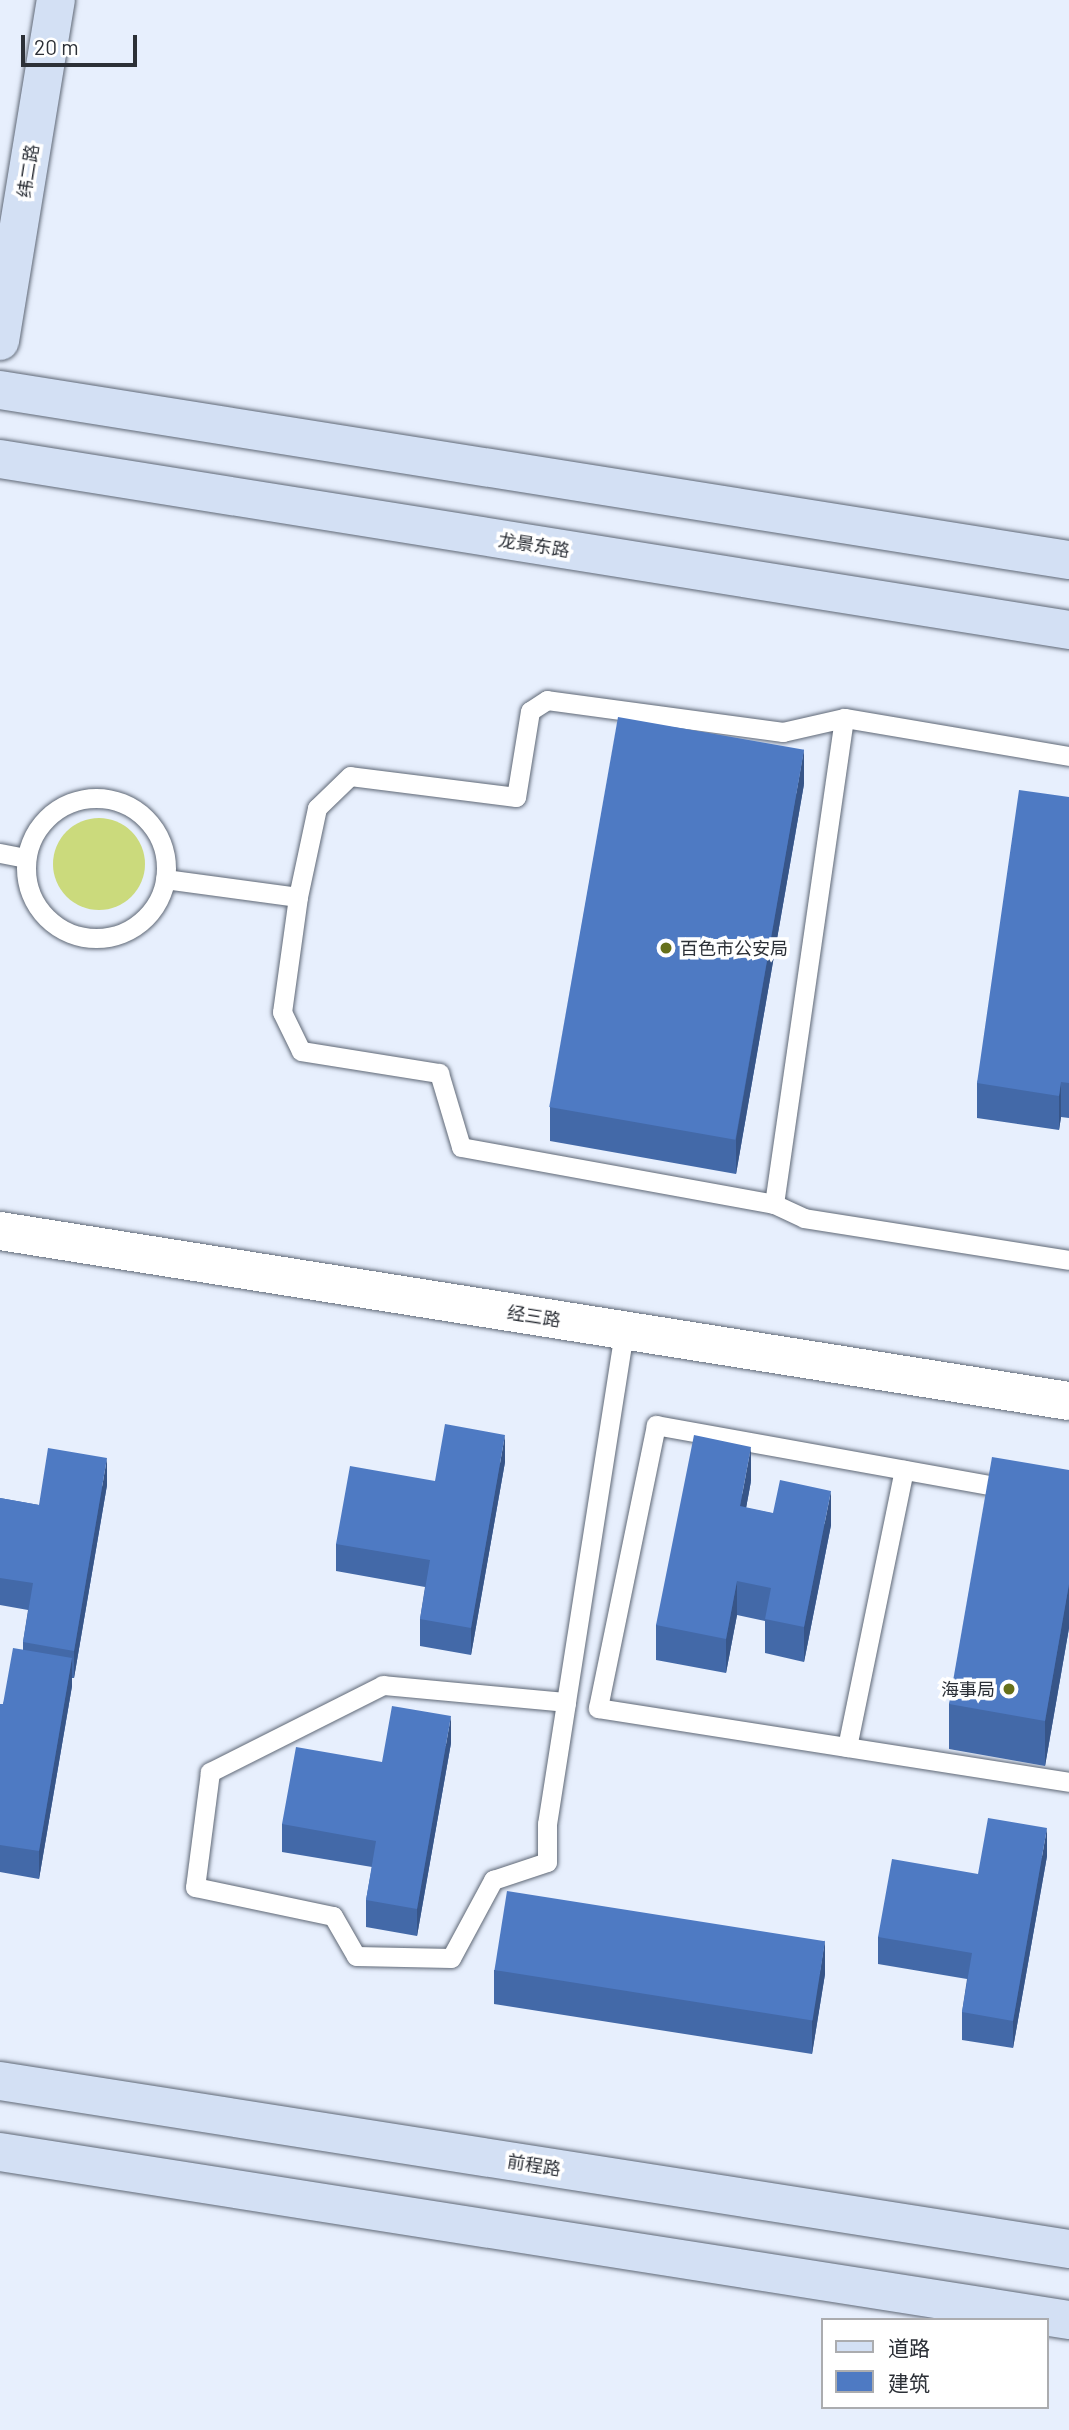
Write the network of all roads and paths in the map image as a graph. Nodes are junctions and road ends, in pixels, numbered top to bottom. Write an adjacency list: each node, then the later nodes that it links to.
1 (56, 0): 2 (main road, 纬二路)
2 (0, 341)
3 (0, 390): 5 (main road)
4 (0, 459): 6 (main road, 龙景东路)
5 (1069, 560)
6 (1069, 630)
7 (844, 718): 8 (lane); 12 (lane); 13 (lane)
8 (1069, 756)
9 (0, 853): 10 (lane)
10 (26, 858): 11 (lane); 11 (lane)
11 (165, 879): 12 (lane)
12 (298, 897): 13 (lane)
13 (774, 1204): 15 (lane)
14 (0, 1231): 16 (street, 经三路)
15 (1069, 1260)
16 (624, 1330): 17 (street, 经三路); 20 (lane)
17 (1069, 1401)
18 (904, 1470): 19 (lane); 21 (lane); 21 (lane)
19 (1028, 1492)
20 (566, 1702): 20 (lane)
21 (846, 1747): 22 (lane)
22 (1069, 1782)
23 (0, 2081): 25 (main road, 前程路)
24 (0, 2152): 26 (main road)
25 (1069, 2249)
26 (1069, 2320)

